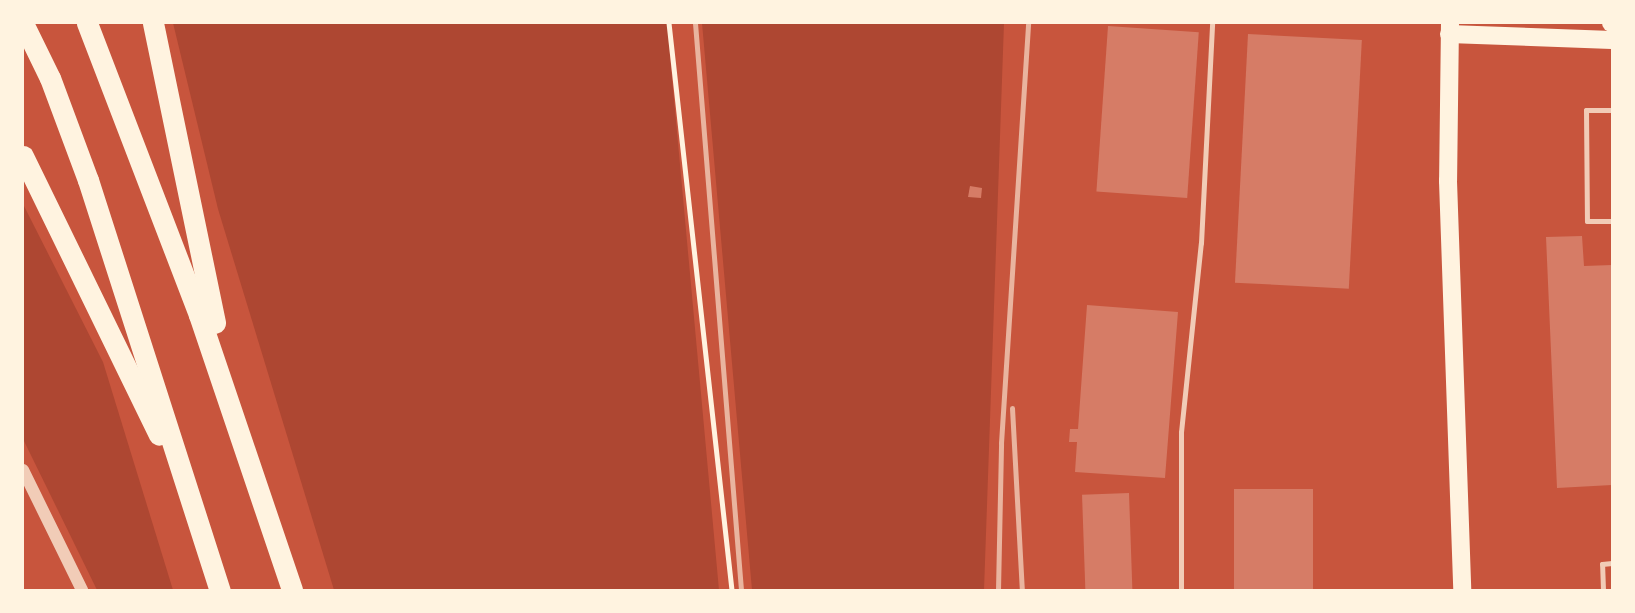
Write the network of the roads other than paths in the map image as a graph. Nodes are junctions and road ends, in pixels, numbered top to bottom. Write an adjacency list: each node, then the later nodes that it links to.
1 (23, 23): 12 (highway)
2 (87, 23): 10 (highway)
3 (153, 23): 10 (highway)
4 (1212, 23): 17 (lane)
5 (1449, 28): 6 (main road); 18 (main road)
6 (1612, 40)
7 (1612, 110): 9 (lane)
8 (23, 156): 12 (highway)
9 (1612, 221)
10 (249, 457): 16 (highway)
11 (23, 470): 14 (street)
12 (190, 496): 15 (highway)
13 (1612, 563): 19 (lane)
14 (82, 590)
15 (220, 590)
16 (292, 590)
17 (1181, 590)
18 (1462, 590)
19 (1603, 590)

